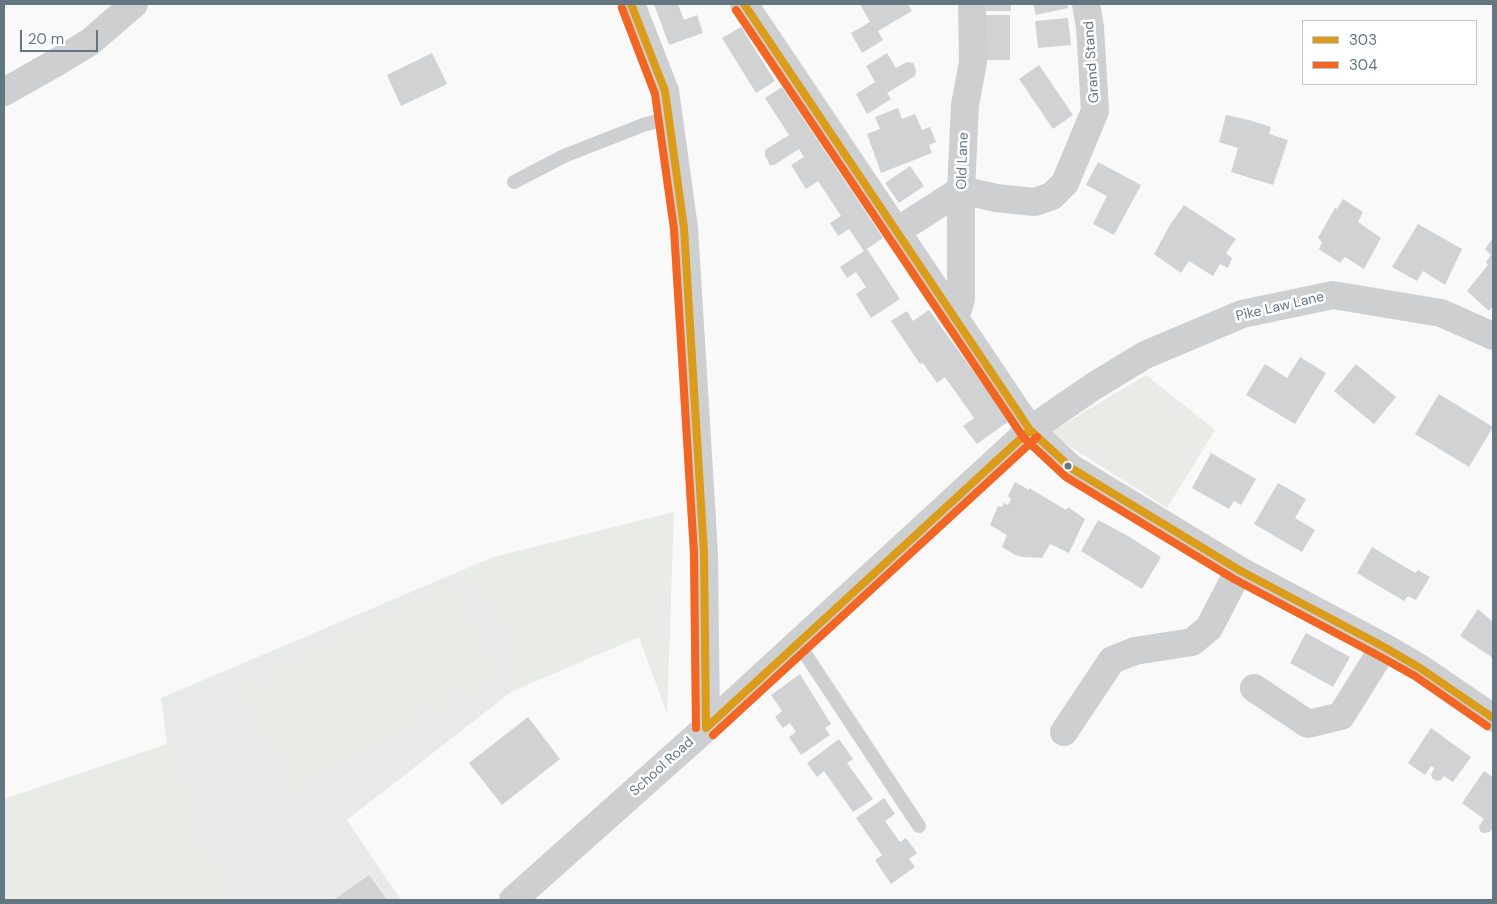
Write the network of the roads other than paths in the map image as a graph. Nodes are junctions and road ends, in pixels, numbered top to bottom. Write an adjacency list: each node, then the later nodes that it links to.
1 (134, 4): 6 (street)
2 (631, 4): 7 (street)
3 (744, 4): 10 (street)
4 (972, 4): 9 (street, Old Lane)
5 (1086, 4): 9 (street, Grand Stand)
6 (4, 92)
7 (669, 118): 8 (lane); 19 (street)
8 (514, 182)
9 (962, 190): 10 (street); 11 (street, Old Lane)
10 (897, 231): 11 (street)
11 (955, 319): 13 (street)
12 (1493, 336): 13 (street, Pike Law Lane)
13 (1030, 430): 14 (street); 15 (street, School Road)
14 (1239, 570): 16 (street); 20 (street)
15 (798, 643): 19 (street, School Road); 21 (lane)
16 (1384, 647): 17 (street); 18 (street)
17 (1254, 688)
18 (1493, 718)
19 (706, 728): 22 (street, School Road)
20 (1064, 732)
21 (919, 826)
22 (513, 900)

